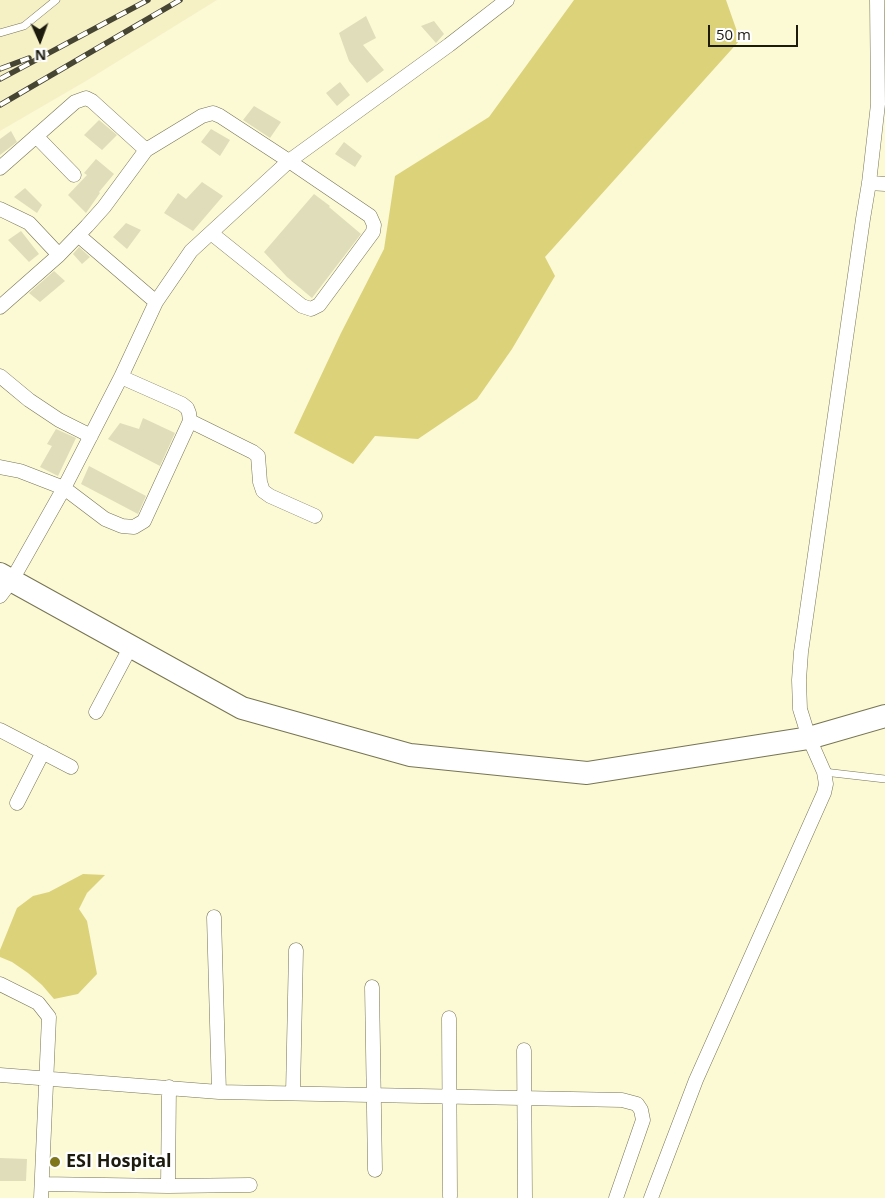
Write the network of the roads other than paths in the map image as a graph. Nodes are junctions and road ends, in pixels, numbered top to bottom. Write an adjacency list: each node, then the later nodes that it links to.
1 (56, 0): 4 (lane)
2 (507, 0): 7 (street)
3 (877, 0): 10 (street)
4 (0, 33)
5 (36, 136): 6 (street); 8 (street); 9 (street)
6 (146, 150): 7 (street); 14 (street)
7 (289, 161): 13 (street); 13 (street)
8 (0, 168)
9 (74, 175)
10 (870, 183): 11 (street); 30 (street)
11 (885, 184)
12 (0, 210): 15 (street)
13 (210, 233): 16 (street)
14 (78, 235): 15 (street); 16 (street)
15 (58, 255): 17 (street)
16 (156, 302): 19 (street)
17 (0, 307)
18 (0, 376): 21 (street)
19 (122, 377): 20 (street); 21 (street)
20 (190, 421): 23 (street); 24 (street)
21 (91, 436): 23 (street)
22 (0, 467): 23 (street)
23 (64, 488): 25 (street)
24 (315, 516)
25 (4, 583): 26 (main road)
26 (131, 646): 27 (street); 30 (main road)
27 (96, 712)
28 (885, 716): 30 (main road)
29 (0, 730): 31 (street)
30 (809, 738): 33 (street)
31 (43, 752): 32 (street); 35 (street)
32 (71, 767)
33 (824, 772): 34 (lane); 57 (street)
34 (885, 779)
35 (17, 803)
36 (214, 917): 45 (street)
37 (296, 950): 46 (street)
38 (0, 984): 43 (street)
39 (372, 986): 47 (street)
40 (449, 1018): 48 (street)
41 (524, 1050): 49 (street)
42 (0, 1075): 43 (street)
43 (45, 1078): 44 (street); 53 (street)
44 (169, 1087): 45 (street); 52 (street)
45 (219, 1092): 46 (street)
46 (293, 1093): 47 (street)
47 (374, 1095): 48 (street); 50 (street)
48 (449, 1096): 49 (street); 54 (street)
49 (524, 1098): 55 (street); 56 (street)
50 (375, 1170)
51 (250, 1185): 52 (street)
52 (168, 1186): 53 (street)
53 (42, 1191)
54 (450, 1196)
55 (525, 1198)
56 (616, 1198)
57 (652, 1198)

